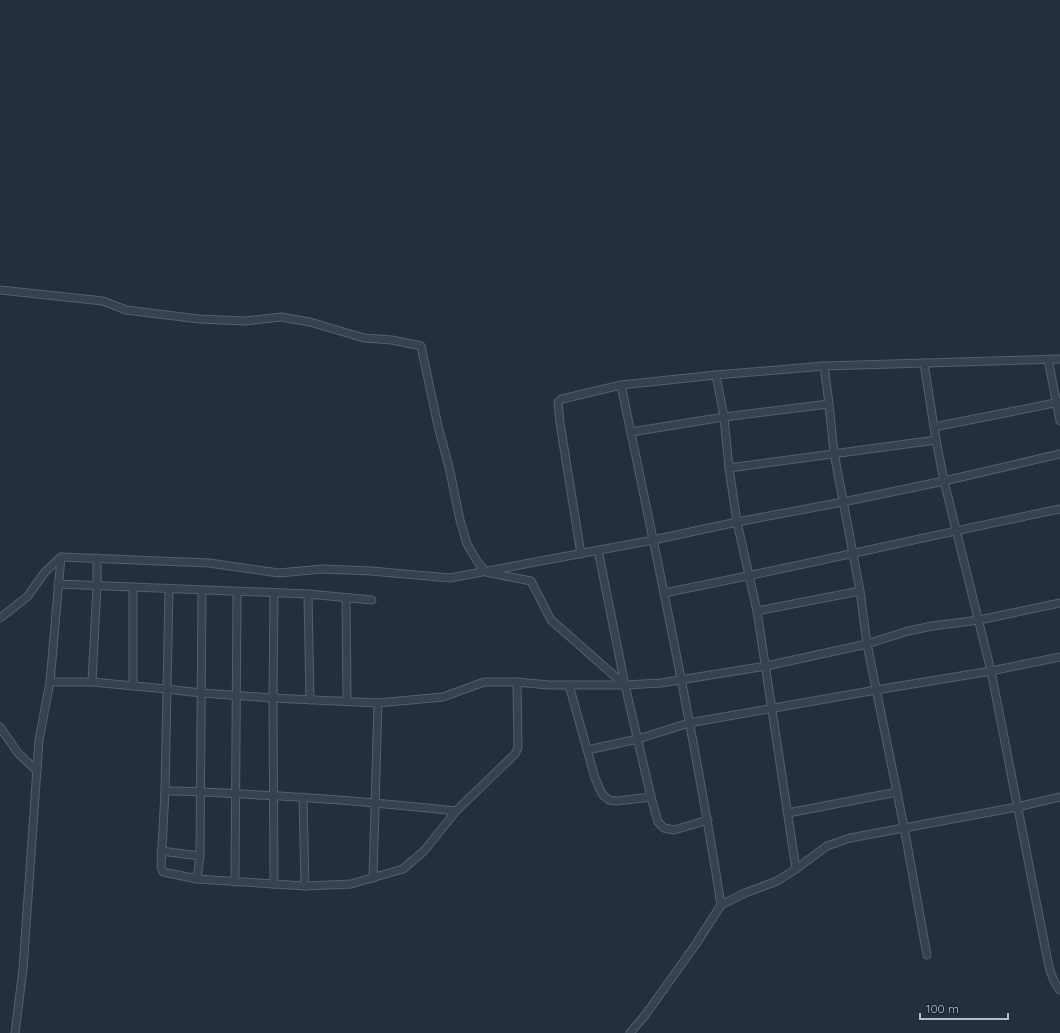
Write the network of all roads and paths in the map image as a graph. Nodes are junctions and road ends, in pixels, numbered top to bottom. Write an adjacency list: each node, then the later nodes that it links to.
1 (0, 290): 29 (street)
2 (1048, 359): 3 (street); 4 (street); 8 (street)
3 (1060, 359)
4 (924, 362): 5 (street); 12 (street)
5 (824, 366): 6 (street); 9 (street)
6 (716, 375): 7 (street); 10 (street)
7 (621, 385): 13 (street); 26 (street)
8 (1058, 402): 11 (street); 12 (street)
9 (829, 404): 10 (street); 15 (street)
10 (724, 417): 13 (street); 17 (street)
11 (1060, 420)
12 (934, 427): 14 (street)
13 (631, 432): 23 (street)
14 (936, 440): 15 (street); 18 (street)
15 (834, 453): 17 (street); 19 (street)
16 (1060, 454): 18 (street)
17 (729, 468): 21 (street)
18 (944, 481): 19 (street); 22 (street)
19 (843, 502): 21 (street); 25 (street)
20 (1060, 509): 22 (street)
21 (737, 522): 23 (street); 30 (street)
22 (955, 530): 25 (street); 46 (street)
23 (653, 540): 24 (street); 39 (street)
24 (598, 550): 26 (street); 56 (street)
25 (853, 553): 30 (street); 36 (street)
26 (581, 554): 29 (street)
27 (61, 557): 28 (street); 31 (street); 45 (street)
28 (97, 558): 29 (street); 32 (street)
29 (486, 572): 56 (street)
30 (748, 576): 39 (street); 44 (street)
31 (58, 584): 32 (street); 52 (street)
32 (97, 586): 33 (street); 53 (street)
33 (133, 587): 34 (street); 57 (street)
34 (169, 589): 35 (street); 58 (street)
35 (202, 590): 37 (street); 60 (street)
36 (860, 591): 44 (street); 47 (street)
37 (237, 592): 38 (street); 61 (street)
38 (274, 593): 40 (street); 62 (street)
39 (664, 593): 51 (street)
40 (308, 594): 41 (street); 63 (street)
41 (346, 598): 42 (street); 64 (street)
42 (372, 600)
43 (1060, 603): 46 (street)
44 (757, 611): 49 (street)
45 (0, 618)
46 (979, 620): 47 (street); 50 (street)
47 (867, 644): 49 (street); 59 (street)
48 (1060, 658): 50 (street)
49 (766, 666): 51 (street); 66 (street)
50 (991, 671): 59 (street); 81 (street)
51 (681, 680): 56 (street); 67 (street)
52 (50, 682): 53 (street); 71 (street)
53 (92, 682): 57 (street)
54 (517, 682): 55 (street); 65 (street); 82 (street)
55 (569, 685): 56 (street); 70 (street)
56 (625, 685): 69 (street)
57 (133, 686): 58 (street)
58 (166, 689): 60 (street); 72 (street)
59 (876, 690): 66 (street); 74 (street)
60 (201, 693): 61 (street); 73 (street)
61 (237, 696): 62 (street); 75 (street)
62 (273, 698): 63 (street); 76 (street)
63 (310, 700): 64 (street)
64 (347, 701): 65 (street)
65 (378, 703): 80 (street)
66 (772, 708): 67 (street); 83 (street)
67 (689, 723): 69 (street); 84 (street)
68 (0, 727): 71 (street)
69 (638, 739): 70 (street); 78 (street)
70 (587, 750): 78 (street)
71 (37, 771): 97 (street)
72 (165, 791): 73 (street); 86 (street)
73 (200, 791): 75 (street); 87 (street)
74 (897, 792): 83 (street); 85 (street)
75 (236, 793): 76 (street); 91 (street)
76 (274, 795): 77 (street); 92 (street)
77 (303, 797): 80 (street); 93 (street)
78 (651, 797): 84 (street)
79 (1060, 797): 81 (street)
80 (374, 802): 82 (street); 89 (street)
81 (1017, 807): 85 (street); 96 (street)
82 (456, 811): 89 (street)
83 (788, 813): 88 (street)
84 (708, 820): 94 (street)
85 (904, 827): 88 (street); 95 (street)
86 (161, 851): 87 (street); 90 (street)
87 (200, 856): 90 (street)
88 (796, 869): 94 (street)
89 (373, 878): 93 (street)
90 (197, 880): 91 (street)
91 (235, 882): 92 (street)
92 (274, 884): 93 (street)
93 (305, 886)
94 (721, 905): 98 (street)
95 (927, 955)
96 (1060, 990)
97 (15, 1033)
98 (630, 1033)

